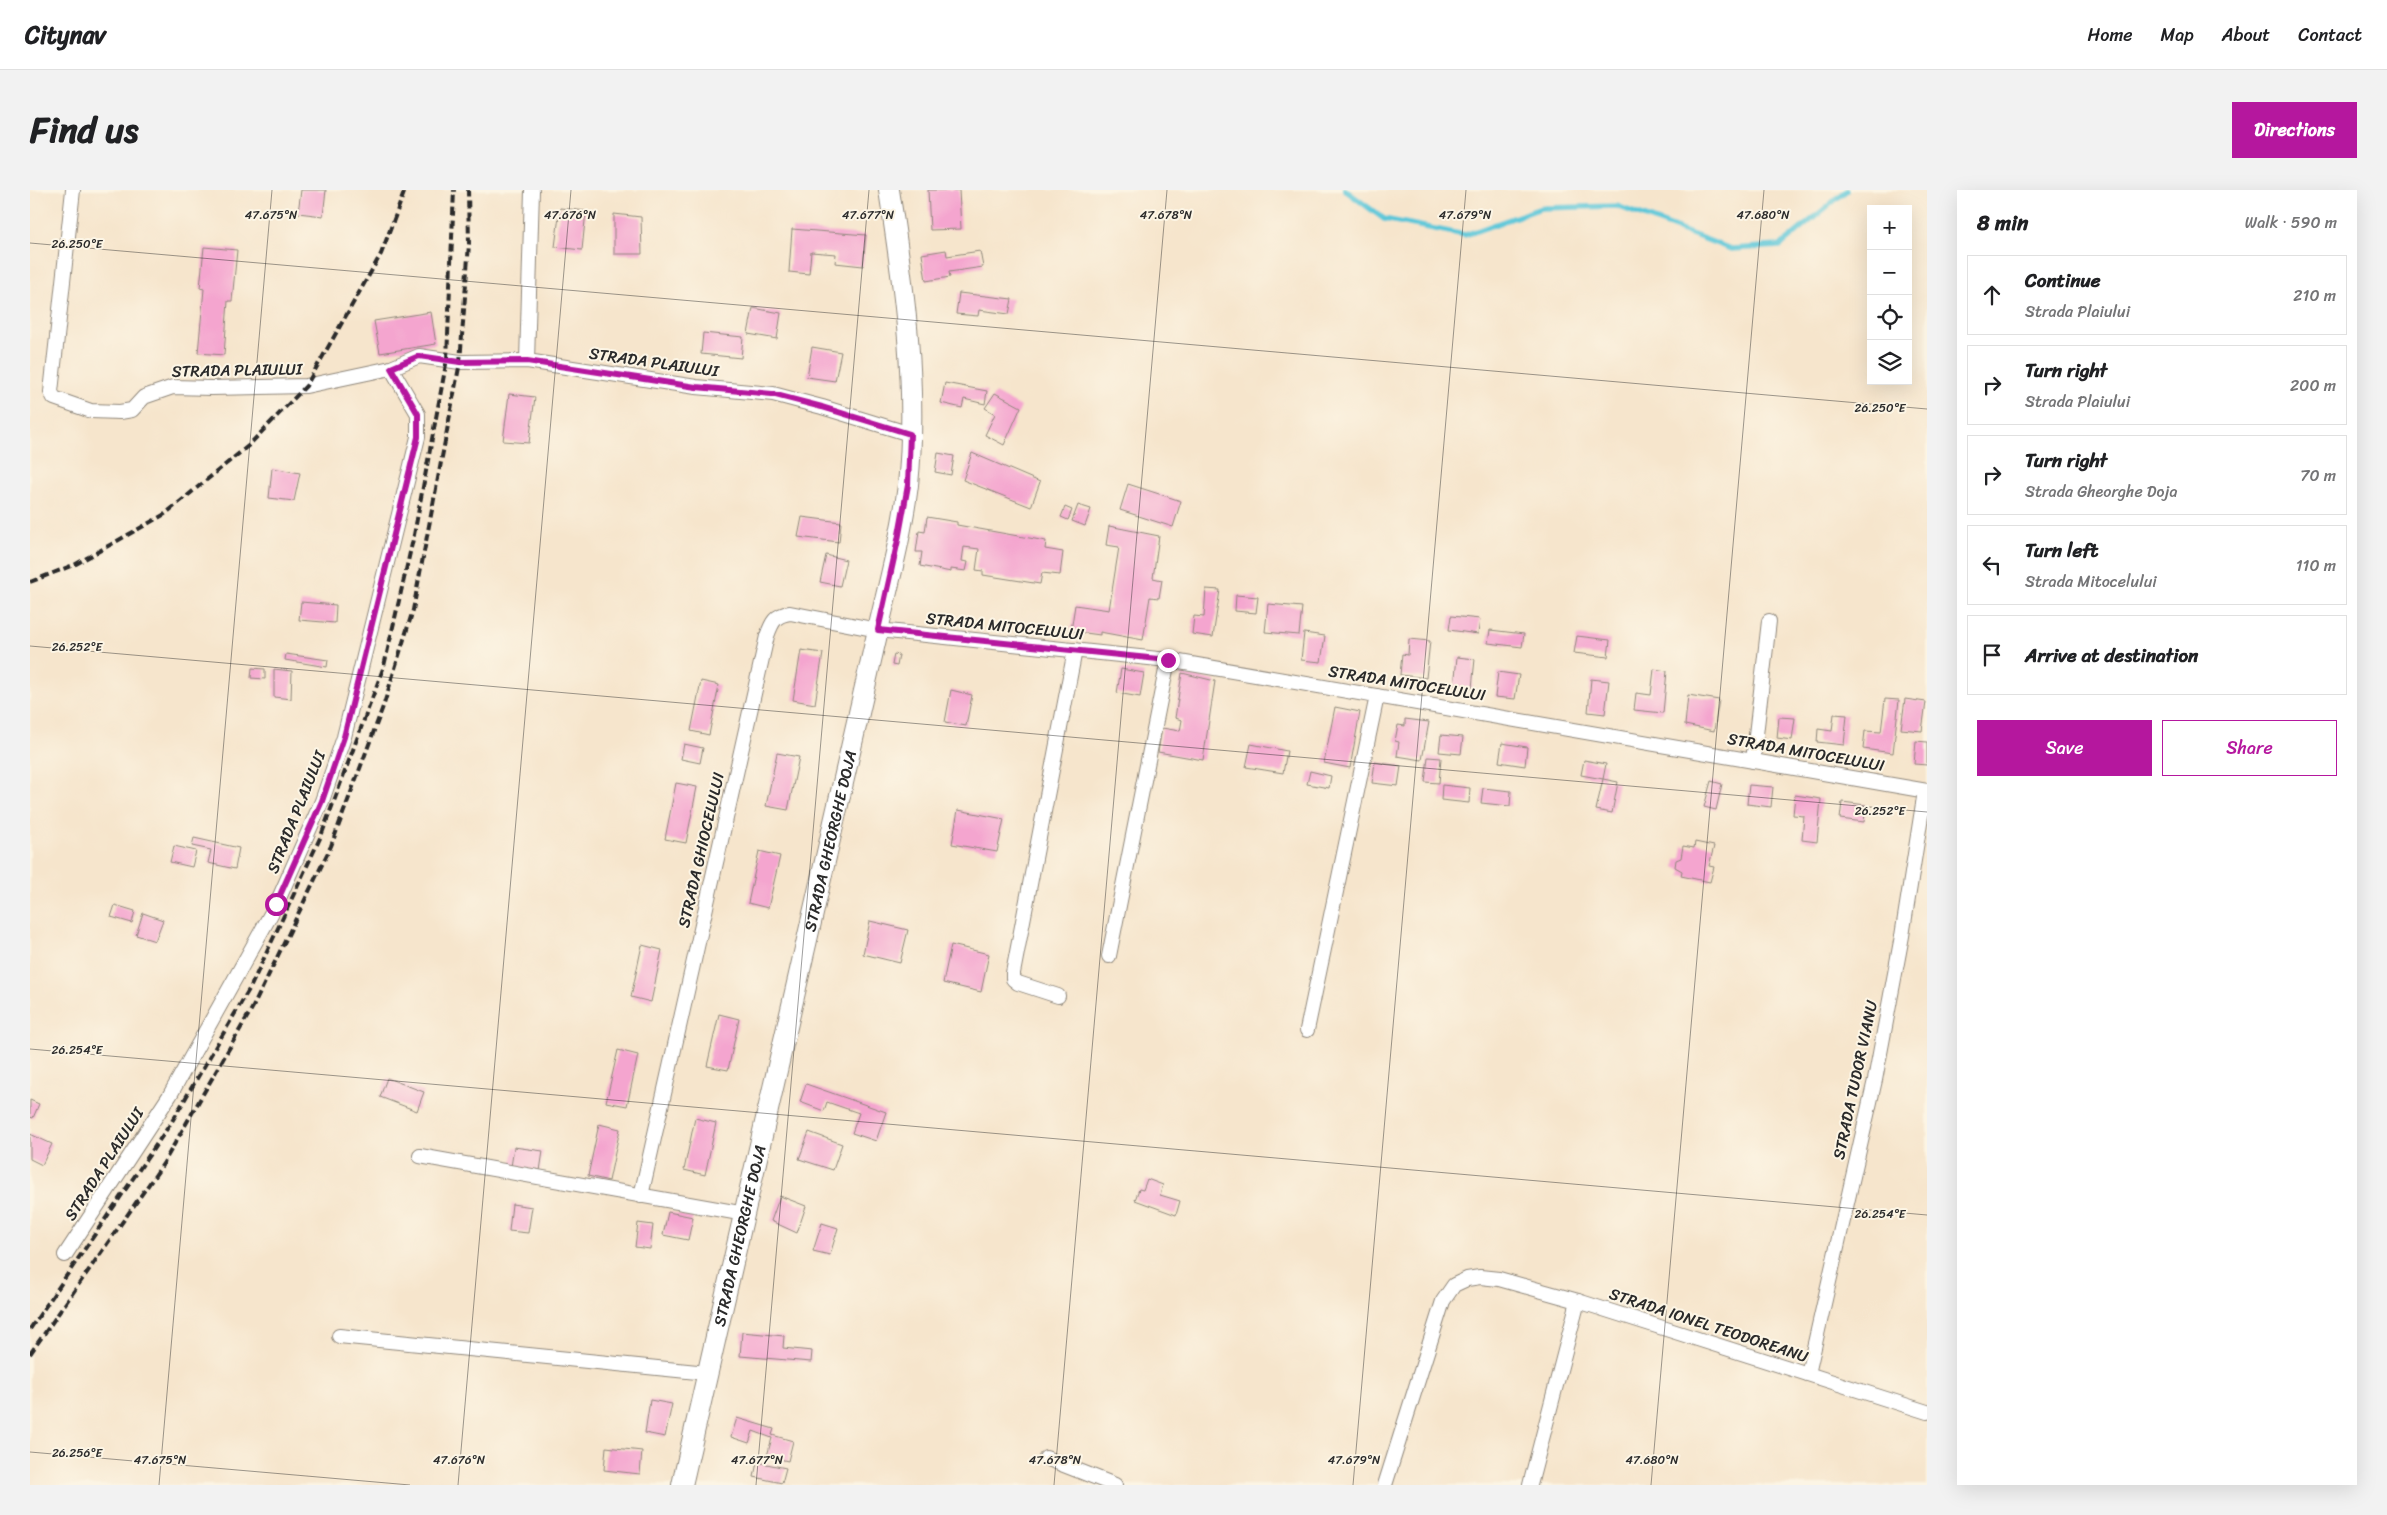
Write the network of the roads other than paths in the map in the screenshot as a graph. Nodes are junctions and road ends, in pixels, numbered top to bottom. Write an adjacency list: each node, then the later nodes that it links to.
1 (72, 190): 5 (street, STRADA PLAIULUI)
2 (532, 190): 4 (street)
3 (889, 190): 6 (main road, STRADA GHEORGHE DOJA)
4 (527, 361): 5 (street, STRADA PLAIULUI); 6 (street, STRADA PLAIULUI)
5 (391, 368): 20 (street, STRADA PLAIULUI)
6 (910, 434): 8 (main road, STRADA GHEORGHE DOJA)
7 (1769, 621): 12 (street)
8 (878, 630): 9 (street, STRADA MITOCELULUI); 18 (street, STRADA GHIOCELULUI); 19 (main road, STRADA GHEORGHE DOJA)
9 (1075, 650): 10 (street, STRADA MITOCELULUI); 15 (street)
10 (1168, 660): 11 (street, STRADA MITOCELULUI); 14 (street)
11 (1377, 696): 12 (street, STRADA MITOCELULUI); 16 (street)
12 (1753, 760): 13 (street, STRADA MITOCELULUI)
13 (1926, 791): 24 (street, STRADA TUDOR VIANU)
14 (1109, 956)
15 (1058, 996)
16 (1307, 1030)
17 (420, 1156): 18 (street)
18 (641, 1196): 19 (street)
19 (745, 1214): 23 (main road, STRADA GHEORGHE DOJA)
20 (65, 1255)
21 (1578, 1301): 24 (street, STRADA IONEL TEODOREANU); 29 (street, STRADA IONEL TEODOREANU); 30 (street)
22 (339, 1336): 23 (street)
23 (708, 1373): 27 (main road, STRADA GHEORGHE DOJA)
24 (1808, 1374): 25 (street, STRADA IONEL TEODOREANU)
25 (1927, 1412)
26 (1046, 1458): 28 (street)
27 (682, 1485)
28 (1115, 1485)
29 (1385, 1485)
30 (1530, 1485)

